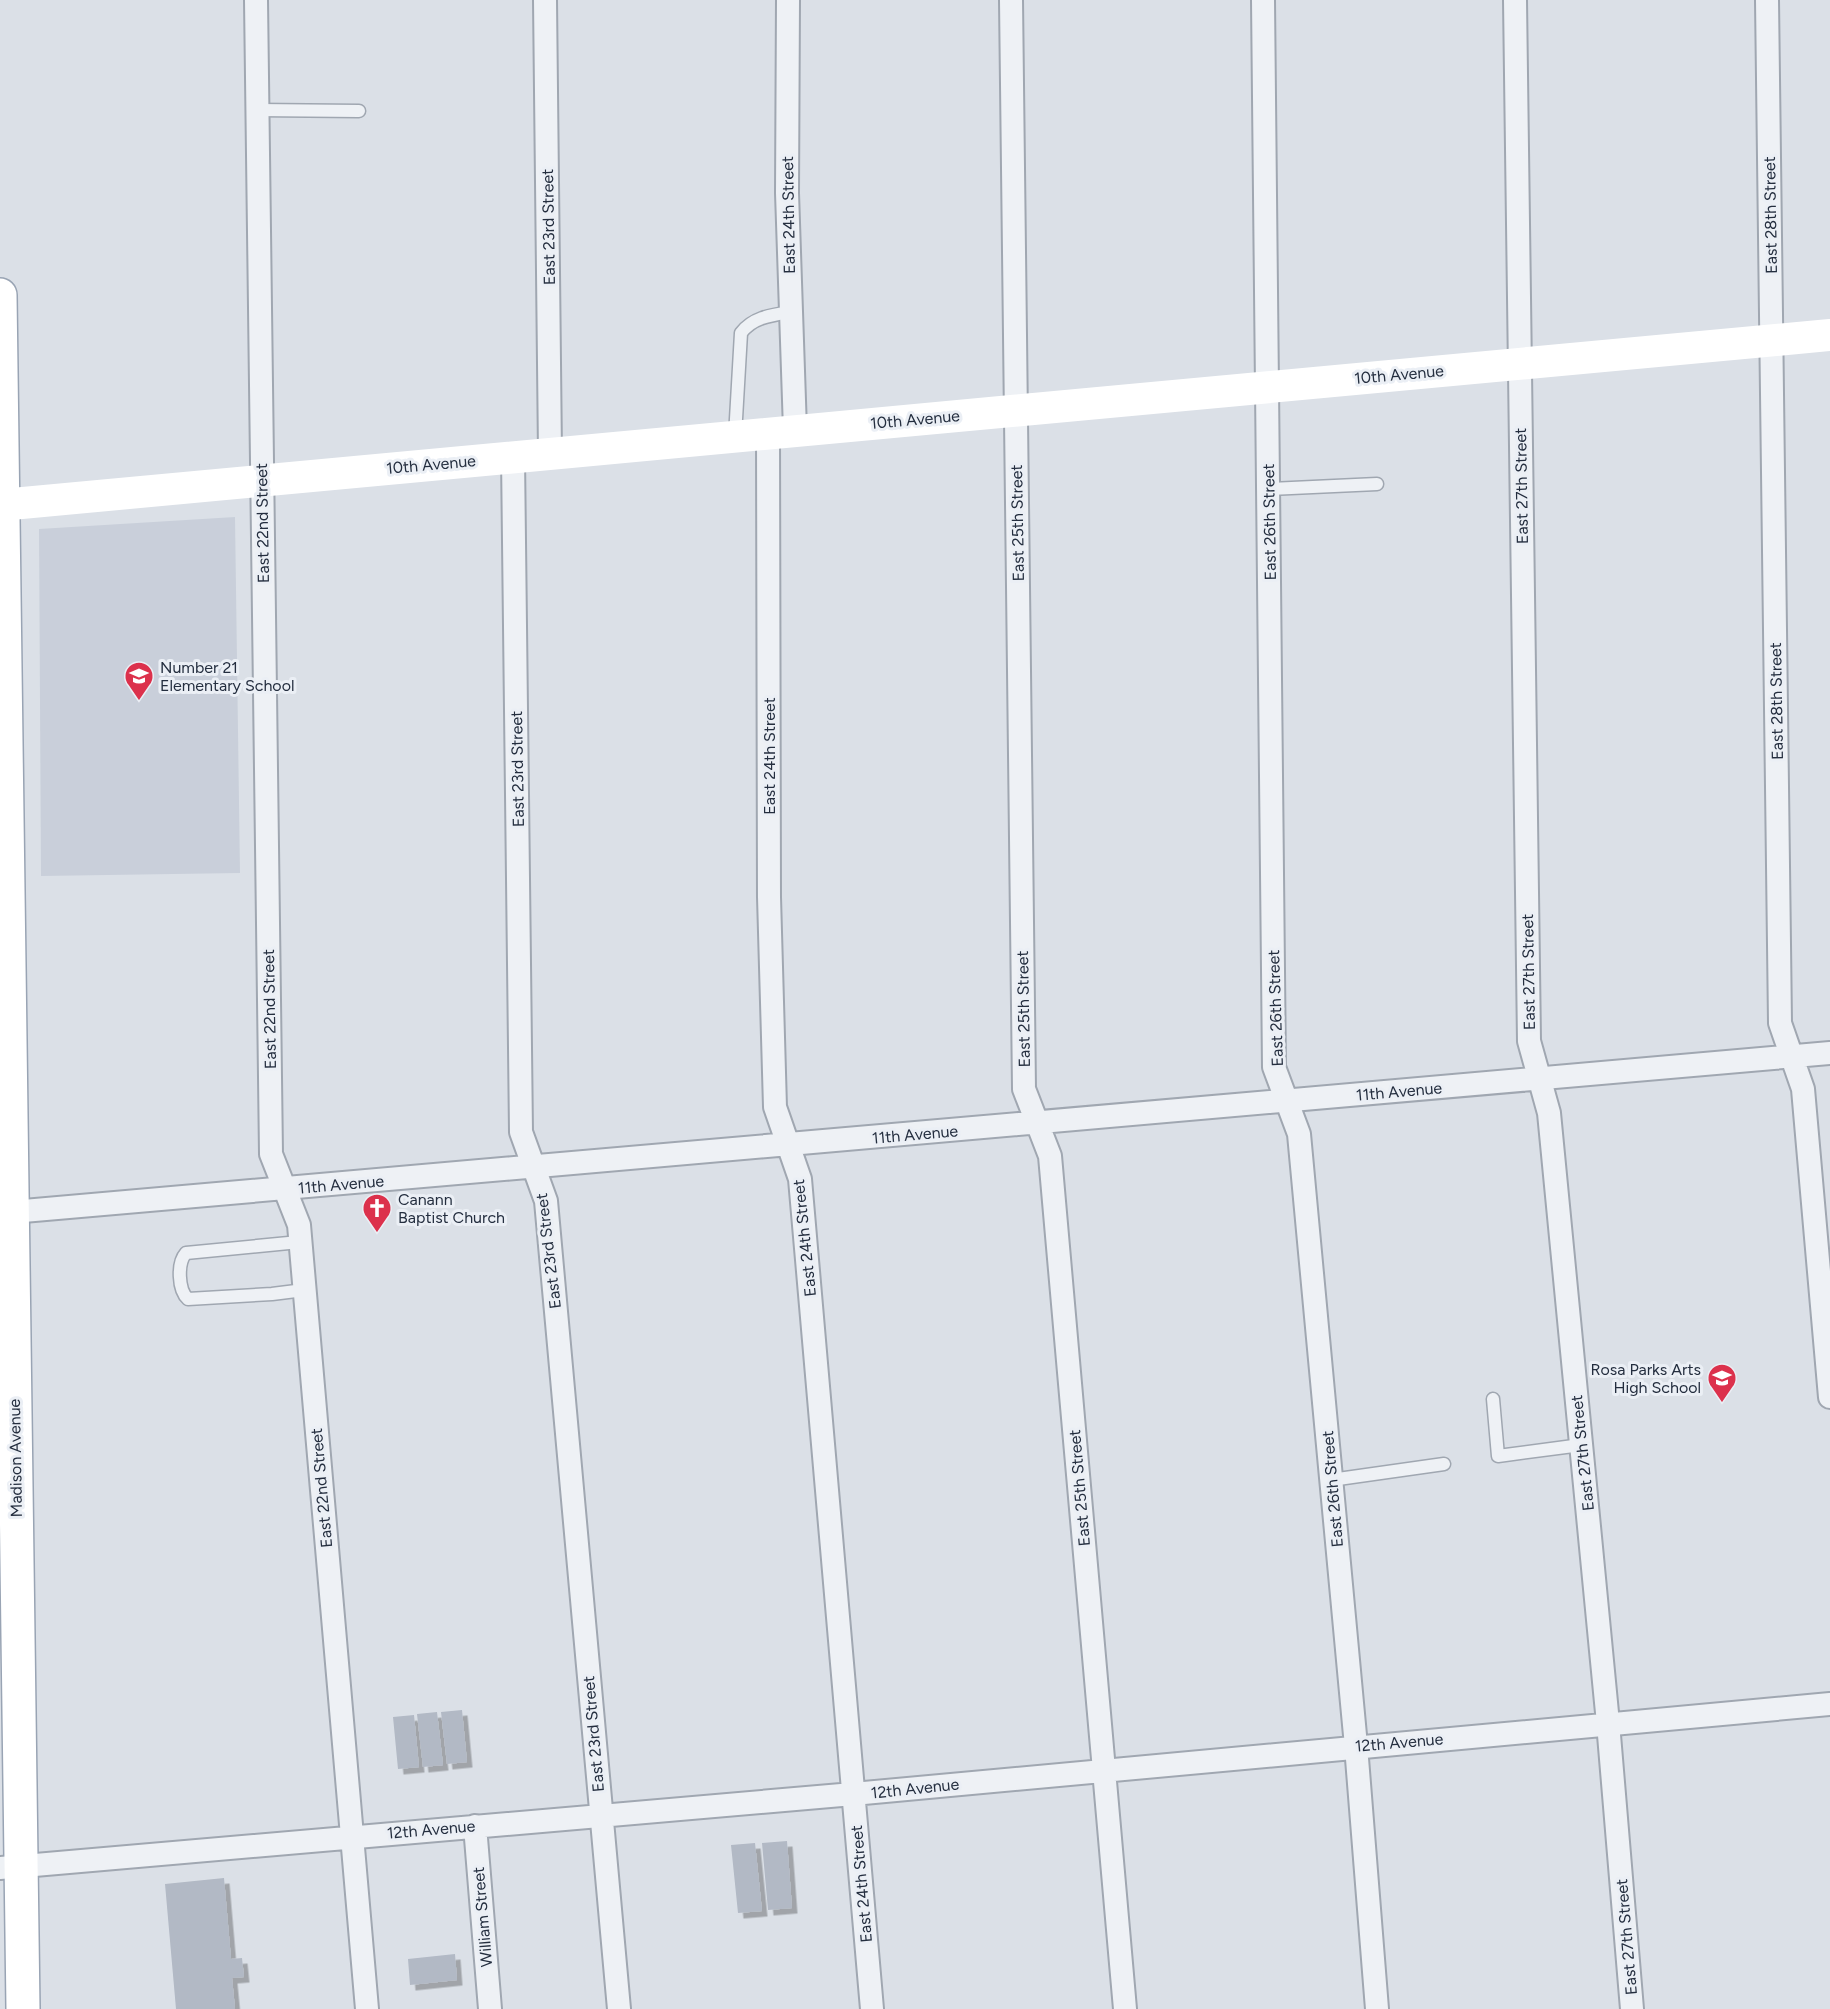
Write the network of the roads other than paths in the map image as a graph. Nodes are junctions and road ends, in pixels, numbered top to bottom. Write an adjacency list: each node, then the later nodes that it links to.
1 (256, 0): 8 (street, East 22nd Street)
2 (545, 0): 19 (street, East 23rd Street)
3 (788, 0): 11 (street, East 24th Street)
4 (1011, 0): 16 (street, East 25th Street)
5 (1263, 0): 15 (street, East 26th Street)
6 (1515, 0): 14 (street, East 27th Street)
7 (1767, 0): 13 (street, East 28th Street)
8 (257, 110): 9 (lane); 21 (street, East 22nd Street)
9 (359, 111)
10 (0, 296): 24 (main road, Madison Avenue)
11 (791, 312): 17 (street, East 24th Street); 18 (lane)
12 (1830, 335): 13 (main road, 10th Avenue)
13 (1772, 341): 14 (main road, 10th Avenue); 26 (street, East 28th Street)
14 (1519, 363): 15 (main road, 10th Avenue); 27 (street, East 27th Street)
15 (1268, 386): 16 (main road, 10th Avenue); 23 (street, East 26th Street)
16 (1016, 410): 17 (main road, 10th Avenue); 29 (street, East 25th Street)
17 (781, 431): 18 (main road, 10th Avenue); 30 (street, East 24th Street)
18 (735, 436): 19 (main road, 10th Avenue)
19 (550, 453): 20 (main road, 10th Avenue)
20 (513, 457): 21 (main road, 10th Avenue); 31 (street, East 23rd Street)
21 (261, 480): 24 (main road, 10th Avenue); 32 (street, East 22nd Street)
22 (1377, 484): 23 (lane)
23 (1269, 489): 28 (street, East 26th Street)
24 (1, 504): 33 (main road, Madison Avenue)
25 (1830, 1053): 26 (street, 11th Avenue)
26 (1792, 1057): 27 (street, 11th Avenue); 36 (street, East 28th Street)
27 (1540, 1079): 28 (street, 11th Avenue); 38 (street, East 27th Street)
28 (1287, 1101): 29 (street, 11th Avenue); 40 (street, East 26th Street)
29 (1038, 1123): 30 (street, 11th Avenue); 44 (street, East 25th Street)
30 (788, 1145): 31 (street, 11th Avenue); 45 (street, East 24th Street)
31 (534, 1167): 32 (street, 11th Avenue); 46 (street, East 23rd Street)
32 (285, 1188): 33 (street, 11th Avenue); 34 (street, East 22nd Street)
33 (6, 1212): 49 (main road, Madison Avenue)
34 (299, 1242): 35 (street, East 22nd Street); 35 (lane)
35 (304, 1290): 48 (street, East 22nd Street)
36 (1830, 1397)
37 (1493, 1399): 38 (lane)
38 (1581, 1445): 42 (street, East 27th Street)
39 (1444, 1464): 40 (lane)
40 (1331, 1480): 43 (street, East 26th Street)
41 (1830, 1704): 42 (street, 12th Avenue)
42 (1608, 1723): 43 (street, 12th Avenue); 57 (street, East 27th Street)
43 (1356, 1746): 44 (street, 12th Avenue); 56 (street, East 26th Street)
44 (1104, 1769): 45 (street, 12th Avenue); 55 (street, East 25th Street)
45 (854, 1794): 46 (street, 12th Avenue); 54 (street, East 24th Street)
46 (600, 1815): 47 (street, 12th Avenue); 53 (street, East 23rd Street)
47 (475, 1826): 48 (street, 12th Avenue); 52 (street, William Street)
48 (352, 1836): 49 (street, 12th Avenue); 51 (street, East 22nd Street)
49 (10, 1867): 50 (main road, Madison Avenue)
50 (23, 2009)
51 (367, 2009)
52 (490, 2009)
53 (619, 2009)
54 (872, 2009)
55 (1125, 2009)
56 (1377, 2009)
57 (1632, 2009)

